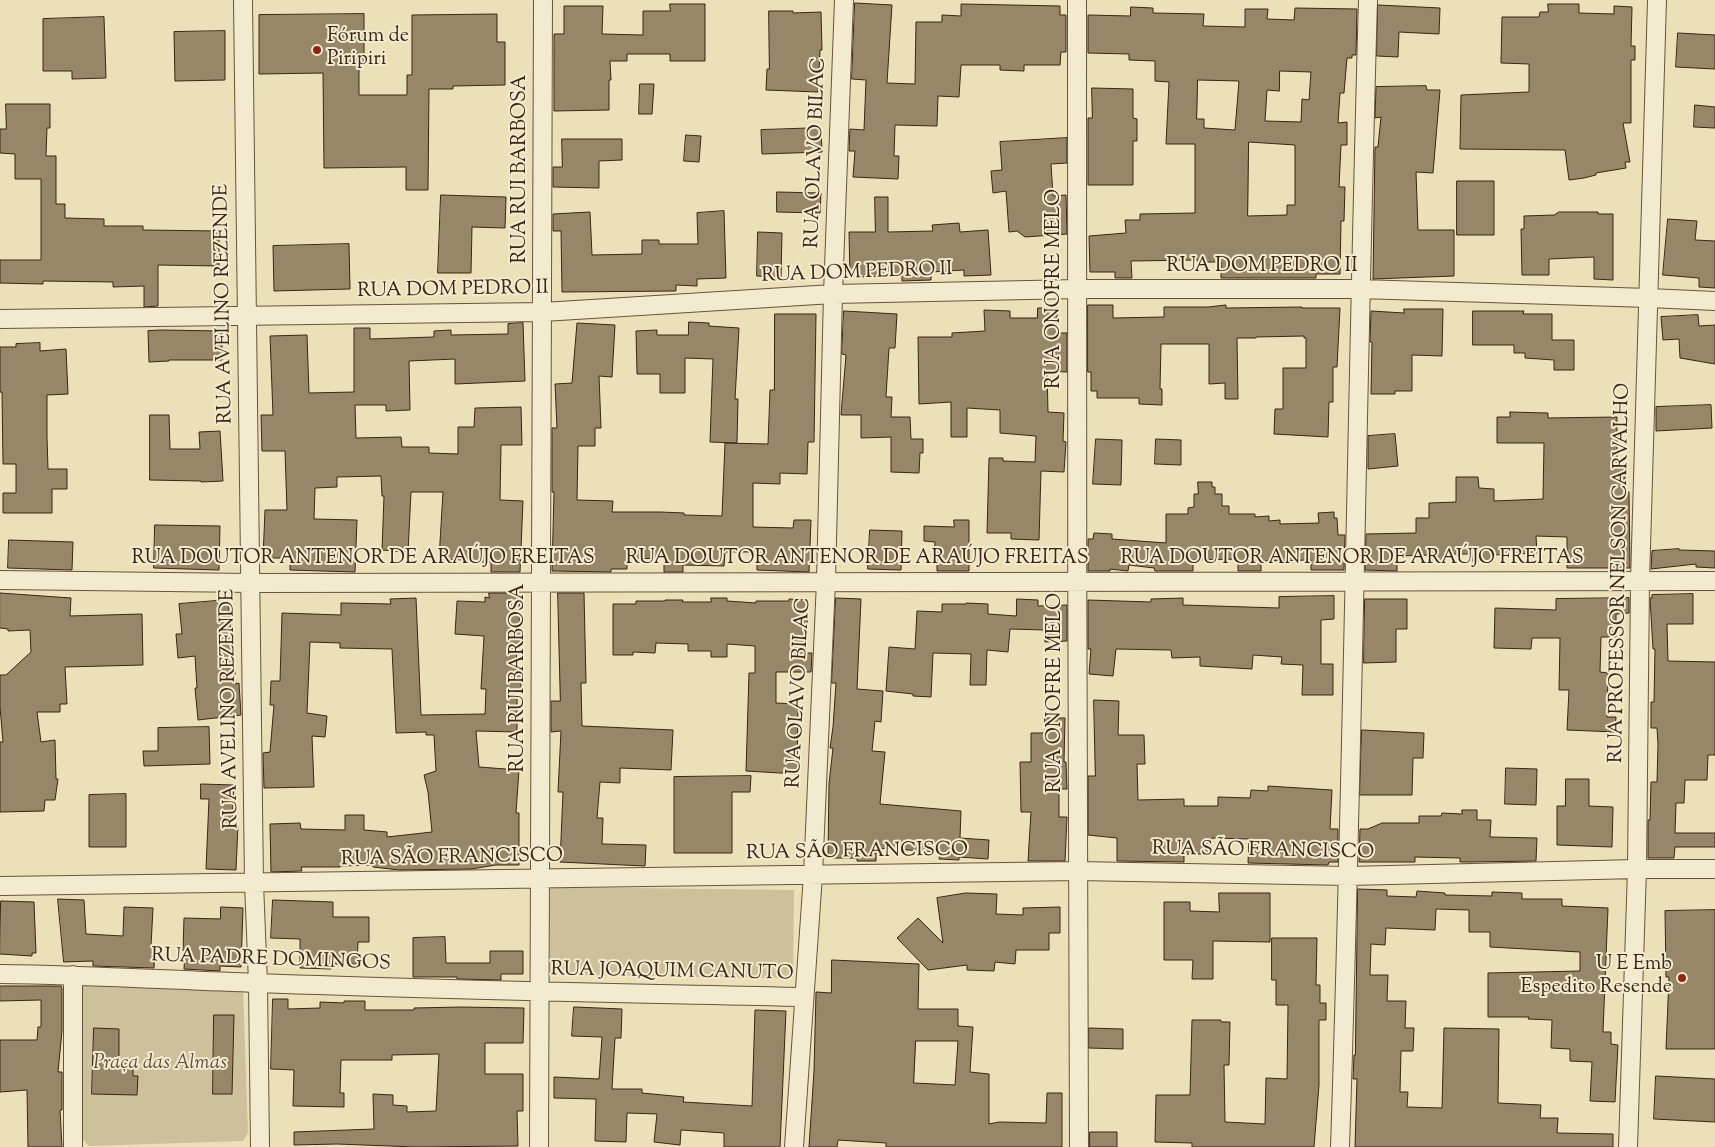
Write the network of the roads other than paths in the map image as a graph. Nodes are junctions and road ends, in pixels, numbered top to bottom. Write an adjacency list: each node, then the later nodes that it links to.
1 (243, 0): 13 (street, RUA AVELINO REZENDE)
2 (543, 0): 12 (street, RUA RUI BARBOSA)
3 (844, 0): 9 (street, RUA OLAVO BILAC)
4 (1077, 0): 7 (street, RUA ONOFRE MELO)
5 (1368, 0): 8 (street)
6 (1657, 0): 10 (street, RUA PROFESSOR NELSON CARVALHO)
7 (1078, 288): 8 (street, RUA DOM PEDRO II); 9 (street, RUA DOM PEDRO II); 20 (street, RUA ONOFRE MELO)
8 (1360, 289): 10 (street, RUA DOM PEDRO II); 21 (street)
9 (833, 294): 12 (street, RUA DOM PEDRO II); 17 (street, RUA OLAVO BILAC)
10 (1649, 298): 11 (street, RUA DOM PEDRO II); 16 (street, RUA PROFESSOR NELSON CARVALHO)
11 (1715, 301)
12 (543, 312): 13 (street, RUA DOM PEDRO II); 19 (street, RUA RUI BARBOSA)
13 (247, 316): 14 (street, RUA DOM PEDRO II); 22 (street, RUA AVELINO REZENDE)
14 (0, 319)
15 (0, 580): 22 (street, RUA DOUTOR ANTENOR DE ARAÚJO FREITAS)
16 (1640, 580): 18 (street, RUA DOUTOR ANTENOR DE ARAÚJO FREITAS); 21 (street, RUA DOUTOR ANTENOR DE ARAÚJO FREITAS); 23 (street, RUA PROFESSOR NELSON CARVALHO)
17 (826, 581): 19 (street, RUA DOUTOR ANTENOR DE ARAÚJO FREITAS); 20 (street, RUA DOUTOR ANTENOR DE ARAÚJO FREITAS); 26 (street, RUA OLAVO BILAC)
18 (1715, 581)
19 (541, 582): 22 (street, RUA DOUTOR ANTENOR DE ARAÚJO FREITAS); 28 (street, RUA RUI BARBOSA)
20 (1078, 582): 21 (street, RUA DOUTOR ANTENOR DE ARAÚJO FREITAS); 25 (street, RUA ONOFRE MELO)
21 (1354, 582): 27 (street)
22 (251, 583): 29 (street, RUA AVELINO REZENDE)
23 (1636, 869): 24 (street, RUA SÃO FRANCISCO); 27 (street, RUA SÃO FRANCISCO); 42 (street, RUA PROFESSOR NELSON CARVALHO)
24 (1715, 869)
25 (1077, 871): 26 (street, RUA SÃO FRANCISCO); 27 (street, RUA SÃO FRANCISCO); 40 (street, RUA ONOFRE MELO)
26 (813, 875): 28 (street, RUA SÃO FRANCISCO); 35 (street, RUA OLAVO BILAC)
27 (1349, 876): 41 (street)
28 (540, 878): 29 (street, RUA SÃO FRANCISCO); 34 (street, RUA RUI BARBOSA)
29 (254, 883): 30 (street, RUA SÃO FRANCISCO); 33 (street, RUA AVELINO REZENDE)
30 (0, 886)
31 (0, 974): 32 (street, RUA PADRE DOMINGOS)
32 (73, 975): 33 (street, RUA PADRE DOMINGOS); 36 (street)
33 (258, 983): 34 (street, RUA PADRE DOMINGOS); 37 (street, RUA AVELINO REZENDE)
34 (540, 992): 35 (street, RUA JOAQUIM CANUTO); 38 (street, RUA RUI BARBOSA)
35 (804, 997): 39 (street, RUA OLAVO BILAC)
36 (73, 1147)
37 (260, 1147)
38 (540, 1147)
39 (794, 1147)
40 (1079, 1147)
41 (1340, 1147)
42 (1628, 1147)

